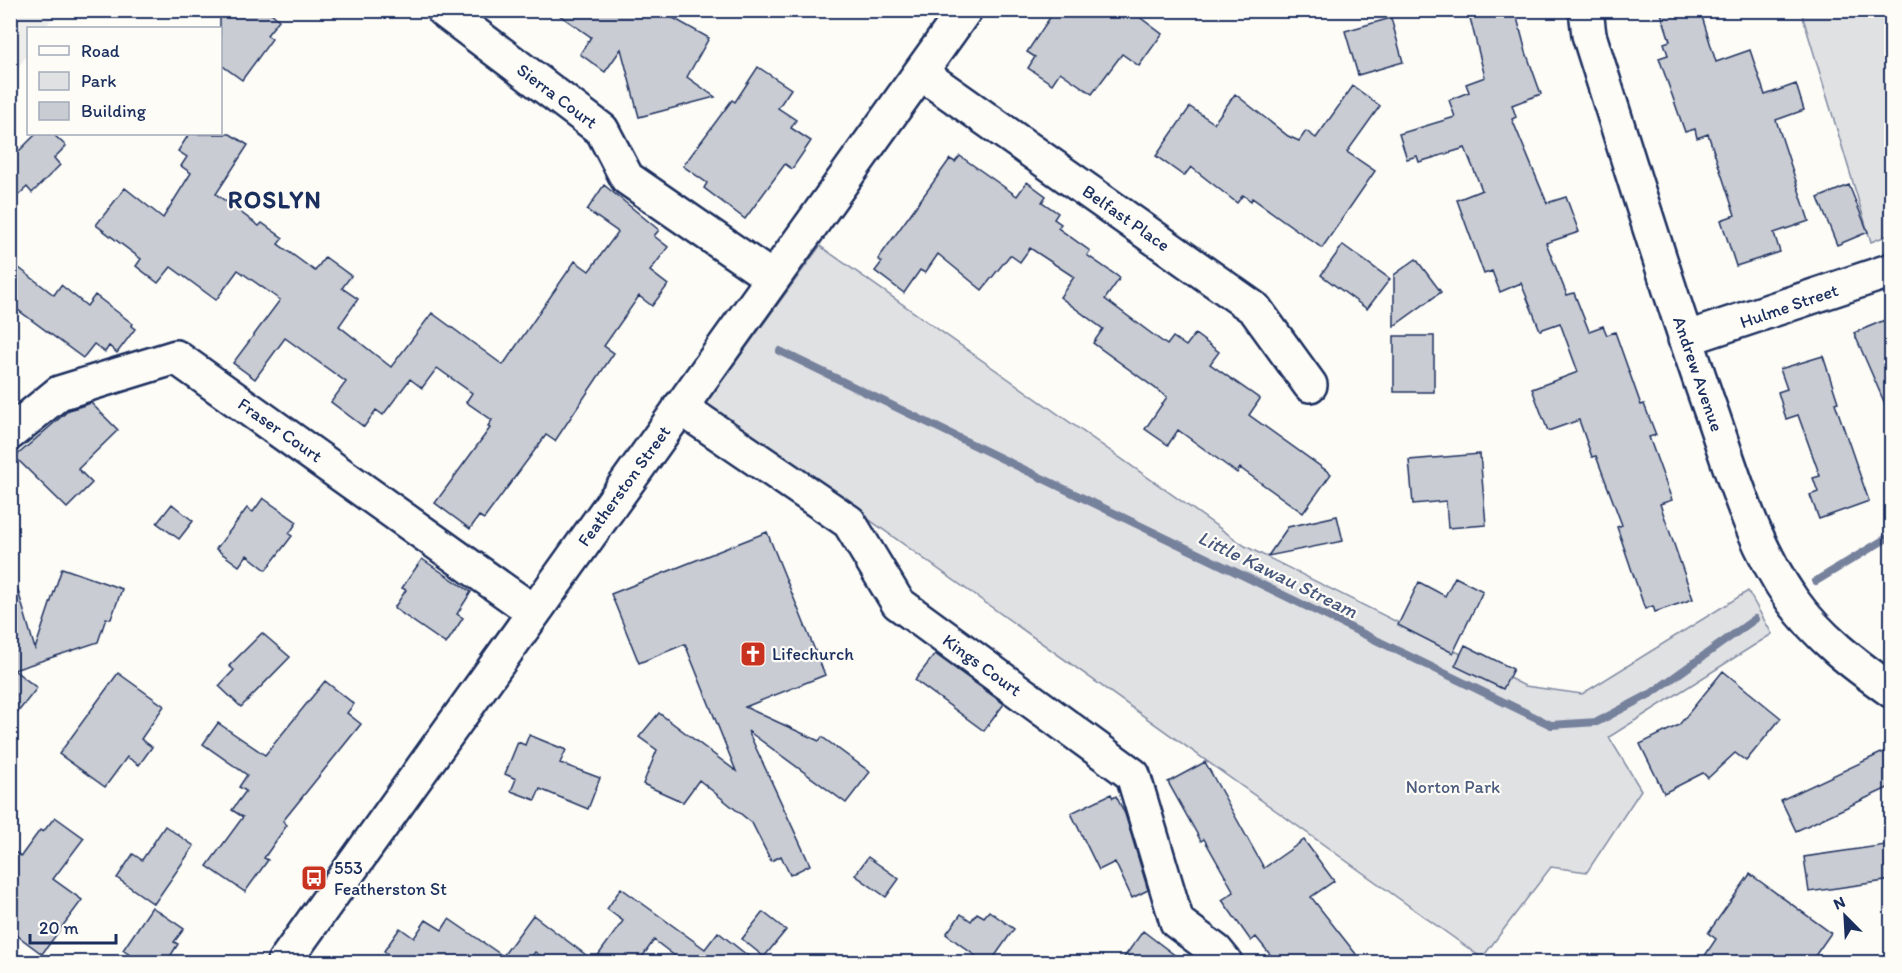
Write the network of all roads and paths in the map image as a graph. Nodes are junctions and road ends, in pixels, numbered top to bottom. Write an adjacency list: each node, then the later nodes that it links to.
1 (443, 10): 6 (street, Sierra Court)
2 (965, 10): 4 (street, Featherston Street)
3 (1586, 10): 7 (street, Andrew Avenue)
4 (921, 73): 6 (street, Featherston Street); 8 (street, Belfast Place)
5 (1892, 270): 7 (street, Hulme Street)
6 (772, 278): 9 (street, Featherston Street)
7 (1685, 339): 12 (street, Andrew Avenue)
8 (1310, 385)
9 (680, 407): 11 (street, Featherston Street); 14 (street, Kings Court)
10 (10, 433): 11 (street, Fraser Court)
11 (534, 612): 13 (street, Featherston Street)
12 (1892, 691)
13 (284, 963)
14 (1225, 963)

